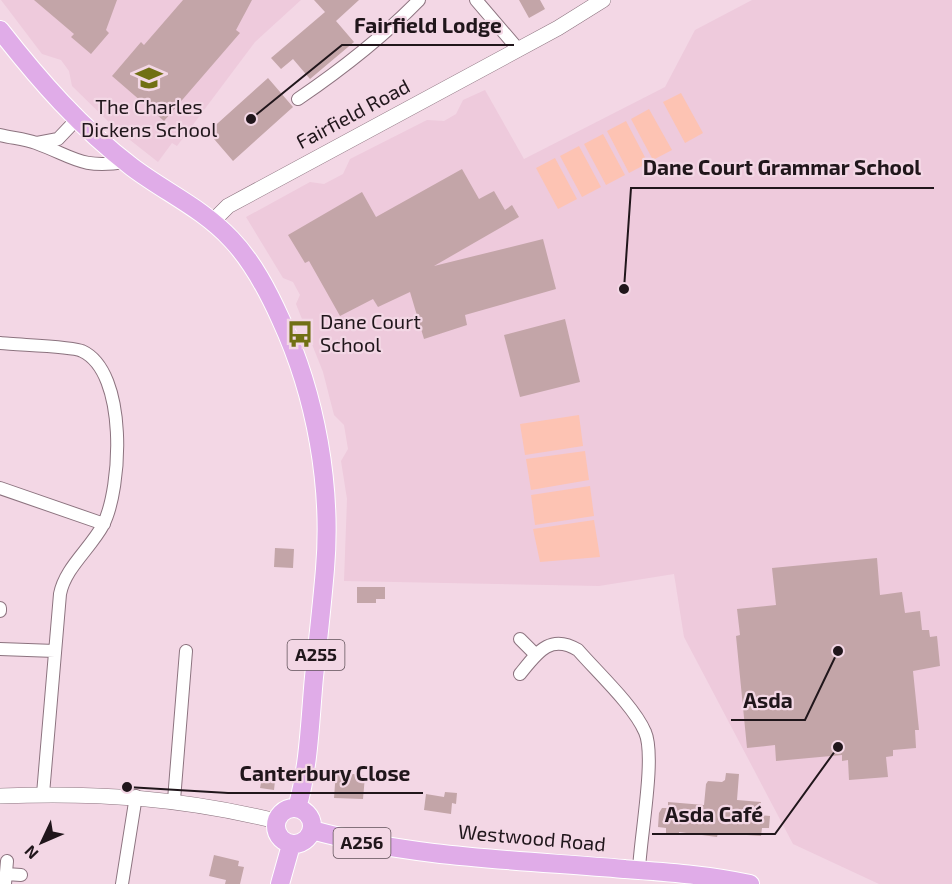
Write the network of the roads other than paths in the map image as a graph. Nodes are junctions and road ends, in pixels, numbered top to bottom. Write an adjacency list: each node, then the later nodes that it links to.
1 (420, 0): 6 (street, Fairfield Road)
2 (477, 0): 5 (street)
3 (603, 0): 5 (street, Fairfield Road)
4 (0, 30): 7 (main road, A255)
5 (518, 49): 13 (street, Fairfield Road)
6 (298, 99)
7 (77, 119): 9 (street); 12 (main road, A255)
8 (0, 135): 10 (street)
9 (58, 139): 10 (street); 11 (street)
10 (36, 143): 11 (street)
11 (71, 160): 12 (street)
12 (125, 162): 13 (main road, A255)
13 (213, 221): 29 (main road, A255)
14 (0, 343): 16 (street)
15 (0, 488): 16 (street)
16 (104, 524): 19 (street)
17 (520, 639): 21 (street)
18 (0, 649): 19 (street)
19 (55, 651): 25 (street)
20 (186, 651): 22 (street)
21 (536, 655): 24 (street); 34 (street)
22 (186, 668): 23 (street); 28 (street)
23 (199, 668)
24 (520, 674)
25 (43, 794): 26 (street); 27 (street)
26 (0, 796)
27 (136, 796): 28 (street); 37 (street)
28 (174, 800): 30 (street)
29 (297, 808): 30 (main road); 31 (main road)
30 (276, 820): 32 (main road)
31 (312, 831): 32 (main road); 34 (main road, Westwood Road / A256)
32 (291, 845): 38 (main road)
33 (7, 861): 36 (street)
34 (639, 870): 39 (main road, Westwood Road / A256)
35 (21, 875): 36 (street)
36 (6, 879)
37 (122, 884)
38 (280, 884)
39 (750, 884)

